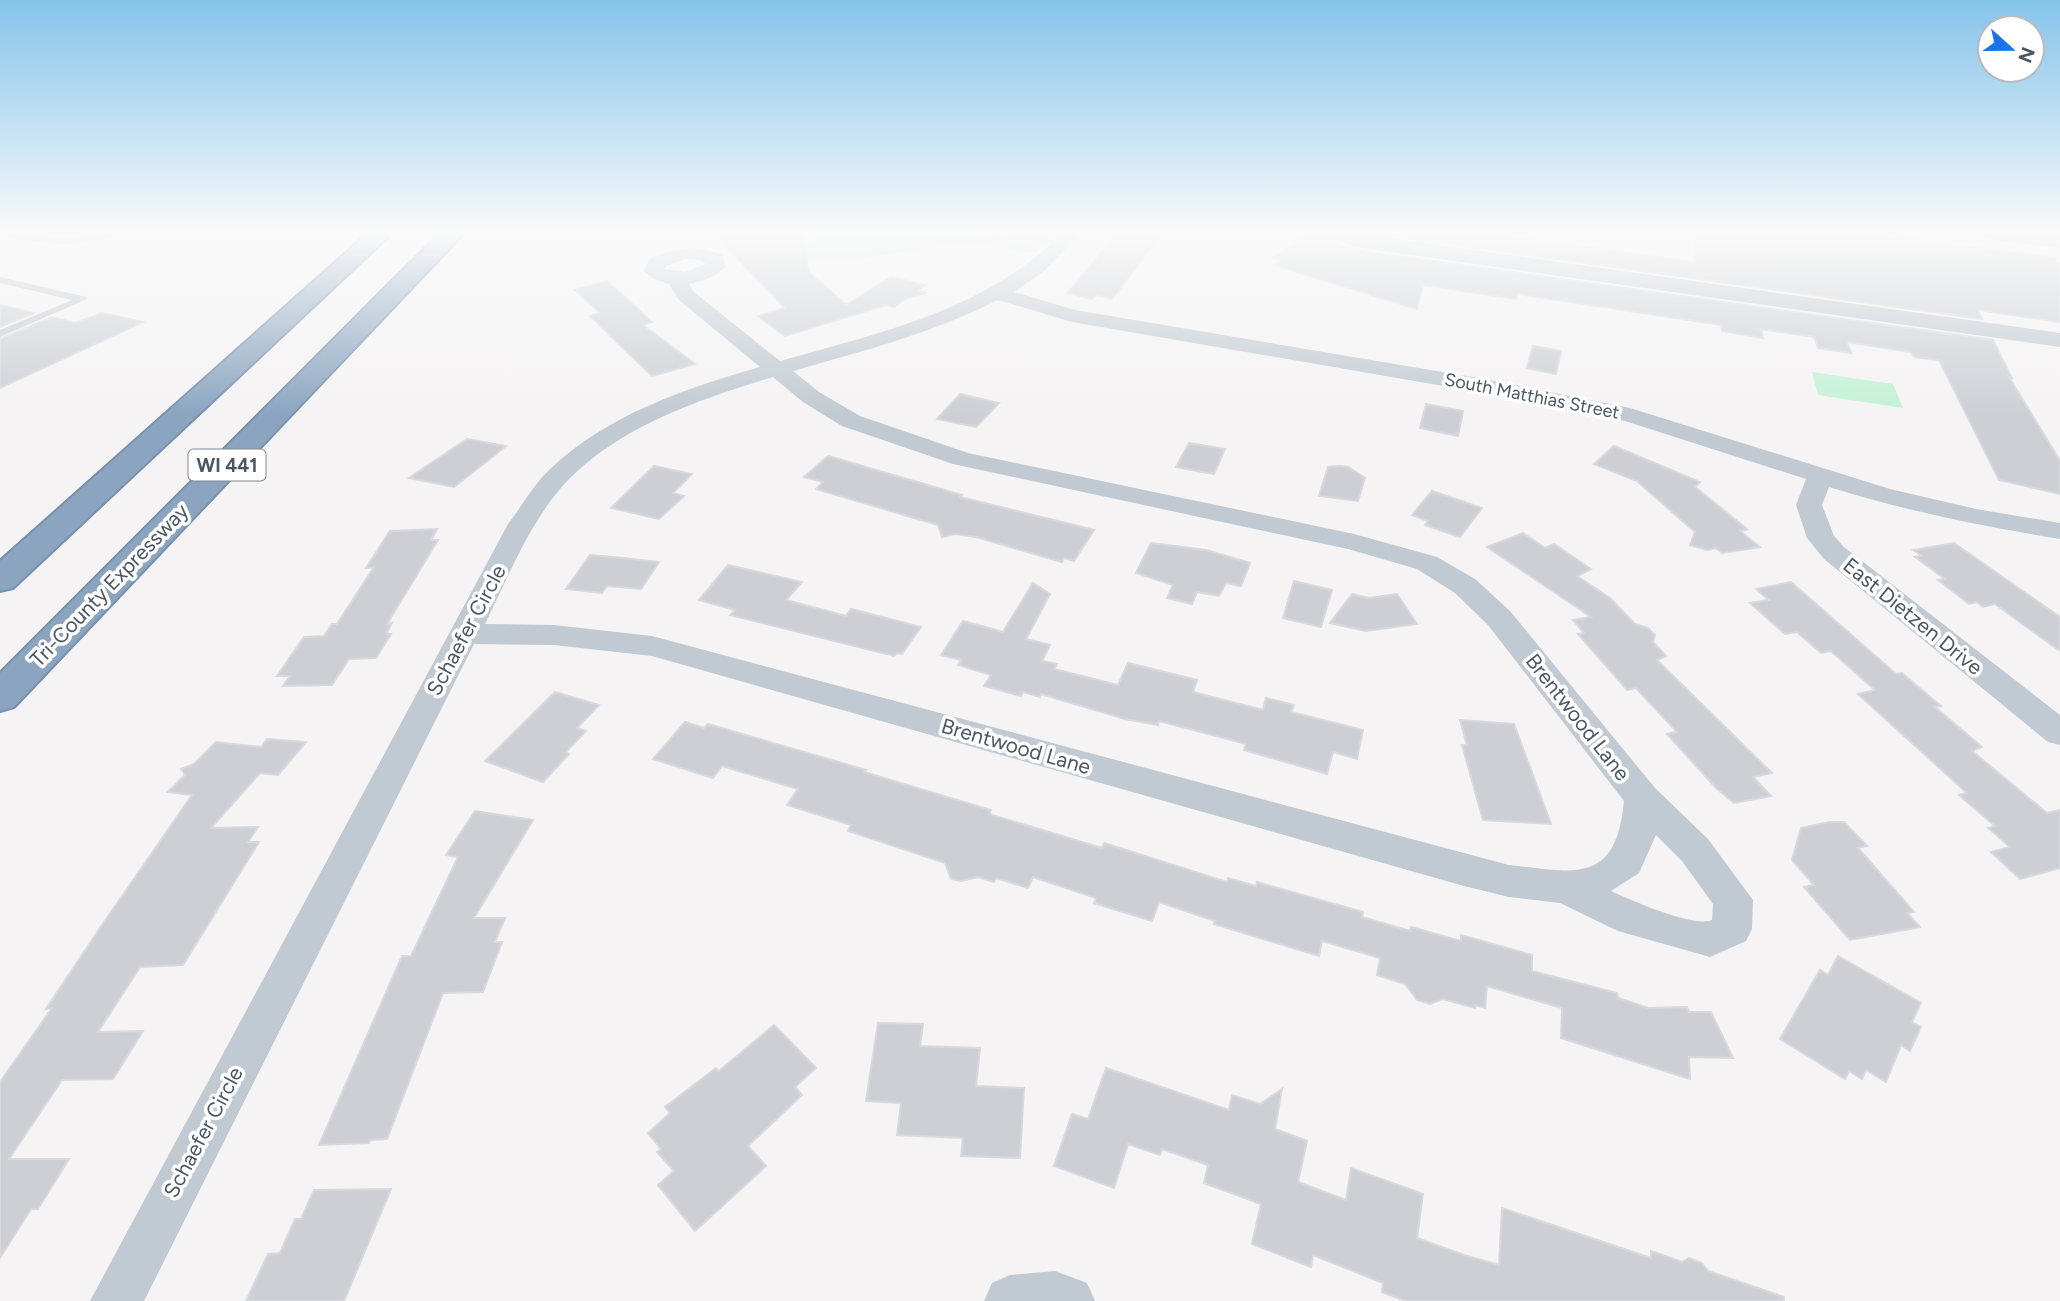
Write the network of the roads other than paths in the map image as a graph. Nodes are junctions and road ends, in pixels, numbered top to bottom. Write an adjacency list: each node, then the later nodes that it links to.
1 (59, 294): 8 (lane)
2 (314, 294): 13 (highway, WI 441)
3 (394, 294): 15 (highway, Tri-County Expressway / WI 441)
4 (684, 294): 10 (street, Brentwood Lane)
5 (995, 294): 10 (street, Schaefer Circle)
6 (999, 294): 11 (street, South Matthias Street)
7 (1710, 294): 9 (street)
8 (0, 334)
9 (2056, 345)
10 (777, 370): 14 (street, Schaefer Circle); 17 (street, Brentwood Lane)
11 (1821, 475): 12 (street, South Matthias Street); 16 (street, East Dietzen Drive)
12 (2060, 531)
13 (0, 580)
14 (463, 634): 18 (street, Brentwood Lane); 19 (street, Schaefer Circle)
15 (0, 697)
16 (2060, 733)
17 (1642, 798): 18 (street, Brentwood Lane); 18 (street, Brentwood Lane)
18 (1565, 888)
19 (116, 1301)
20 (1010, 1301): 21 (street)
21 (1069, 1301)

